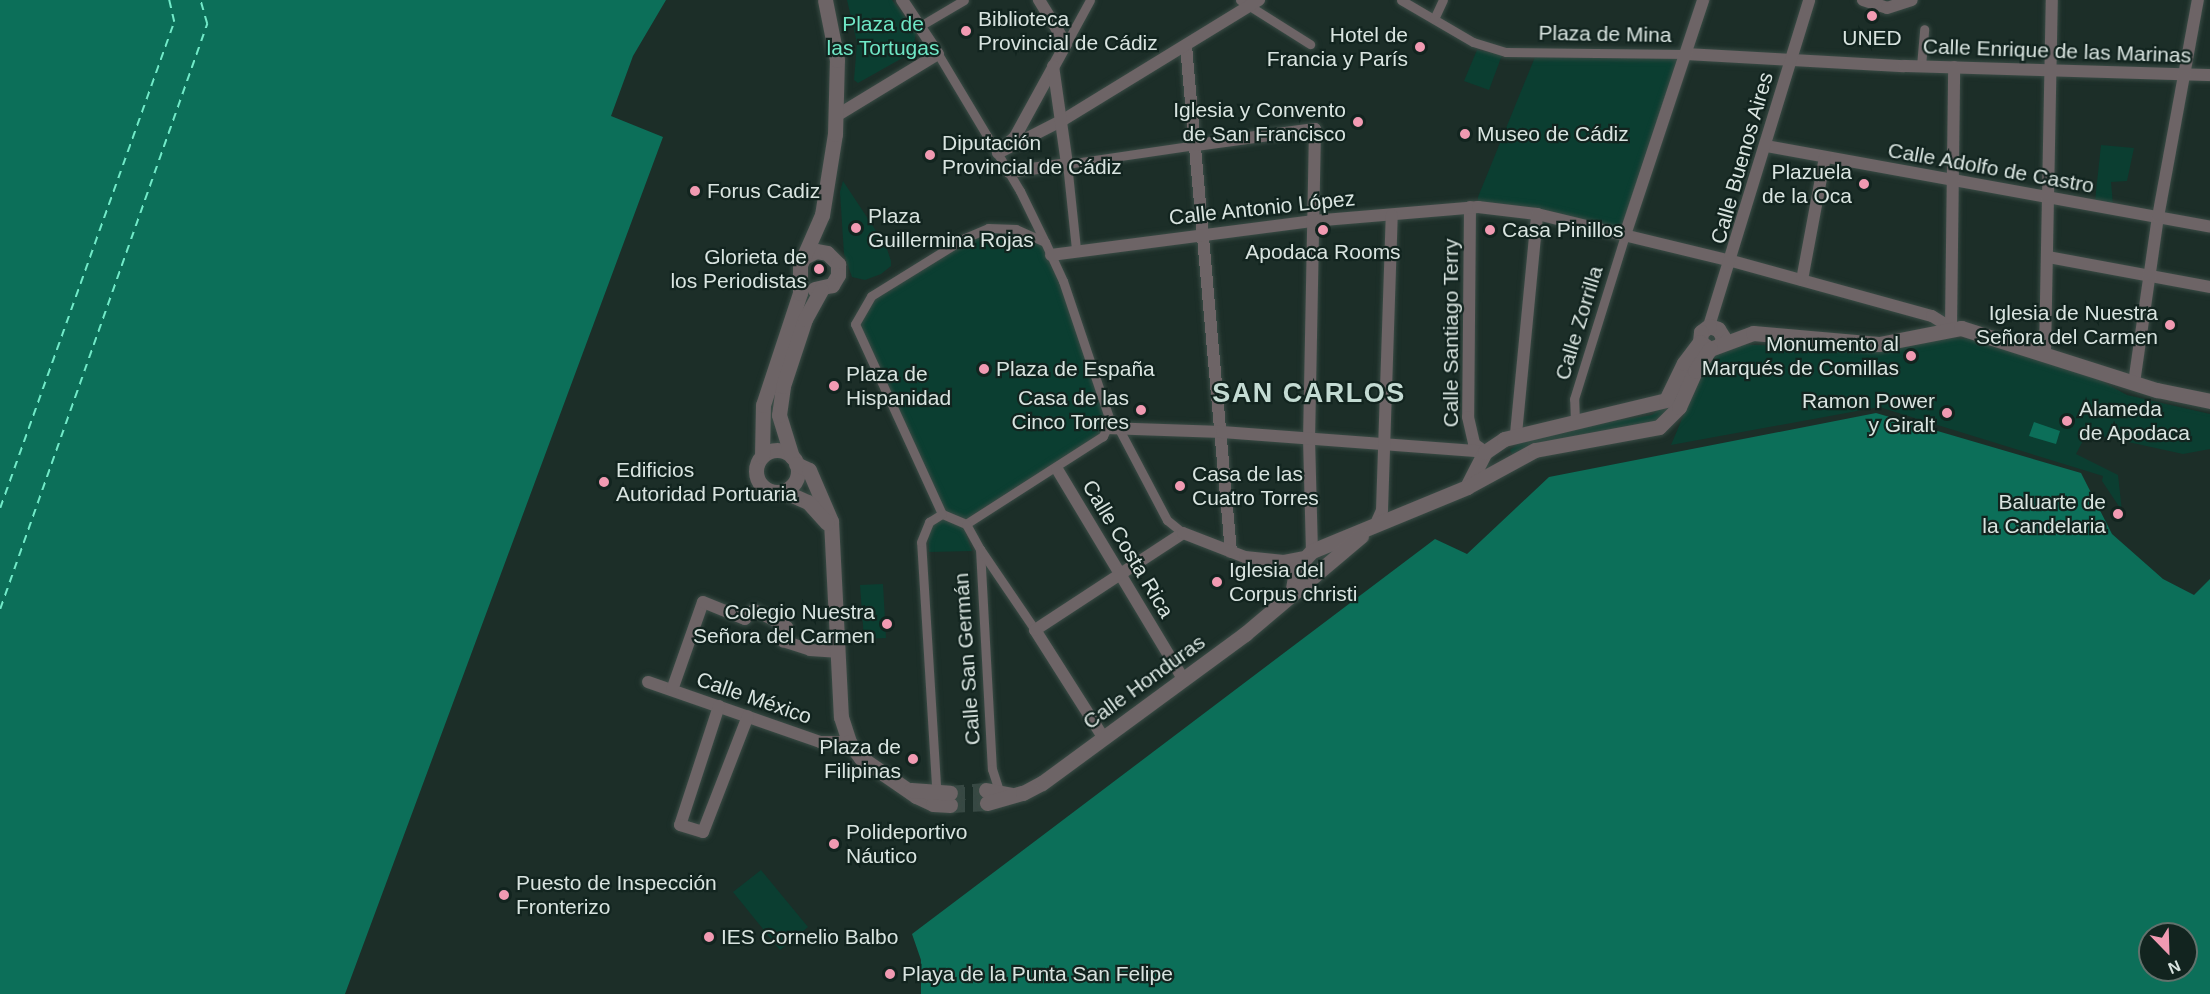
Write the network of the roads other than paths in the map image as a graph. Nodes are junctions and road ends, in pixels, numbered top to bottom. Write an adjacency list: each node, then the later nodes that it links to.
1 (825, 0): 30 (street)
2 (902, 0): 16 (street)
3 (964, 0): 16 (street)
4 (1039, 0): 18 (street)
5 (1090, 0): 18 (street)
6 (1401, 0): 15 (street, Plaza de Mina)
7 (1443, 0): 15 (street)
8 (1703, 0): 22 (street)
9 (1809, 0): 23 (street, Calle Buenos Aires)
10 (1863, 0): 11 (street)
11 (1912, 0)
12 (2052, 0): 27 (street)
13 (2198, 0): 28 (street)
14 (1249, 2): 19 (street); 20 (street)
15 (1434, 19): 22 (street, Plaza de Mina)
16 (920, 26): 21 (street)
17 (1924, 29): 25 (street)
18 (1066, 44): 24 (street)
19 (1310, 44)
20 (1186, 46): 31 (street); 32 (street)
21 (938, 54): 30 (street); 34 (street)
22 (1686, 54): 23 (street, Calle Enrique de las Marinas); 48 (street, Plaza de Mina)
23 (1791, 60): 25 (street, Calle Enrique de las Marinas); 33 (street, Calle Buenos Aires)
24 (1053, 66): 31 (street); 34 (street)
25 (1921, 66): 26 (street, Calle Enrique de las Marinas)
26 (1954, 67): 27 (street, Calle Enrique de las Marinas); 38 (street)
27 (2050, 70): 28 (street, Calle Enrique de las Marinas); 39 (street)
28 (2184, 73): 29 (street, Calle Enrique de las Marinas); 44 (street)
29 (2210, 75)
30 (836, 116): 42 (street)
31 (1063, 120): 34 (street); 36 (street)
32 (1196, 144): 36 (street); 45 (street); 47 (street)
33 (1766, 146): 35 (street, Calle Adolfo de Castro); 55 (street, Calle Buenos Aires)
34 (998, 153): 37 (street)
35 (1825, 157): 38 (street, Calle Adolfo de Castro); 58 (street)
36 (1067, 164): 37 (street); 50 (street)
37 (1009, 172): 49 (street)
38 (1950, 180): 39 (street, Calle Adolfo de Castro); 62 (street)
39 (2047, 197): 44 (street, Calle Adolfo de Castro); 54 (street)
40 (1474, 207): 41 (street); 43 (street, Calle Antonio López); 75 (street, Calle Santiago Terry)
41 (1537, 214): 48 (street); 72 (street)
42 (822, 215): 51 (street); 53 (street)
43 (1392, 215): 45 (street, Calle Antonio López); 74 (street)
44 (2158, 218): 46 (street, Calle Adolfo de Castro); 56 (street)
45 (1312, 221): 47 (street, Calle Antonio López); 73 (street)
46 (2210, 227)
47 (1205, 233): 50 (street, Calle Antonio López); 71 (street)
48 (1625, 235): 55 (street); 68 (street, Calle Zorrilla)
49 (1045, 242): 52 (street); 81 (street)
50 (1076, 249): 52 (street, Calle Antonio López)
51 (831, 255): 53 (street); 60 (street)
52 (1051, 255): 69 (street)
53 (806, 256): 57 (street)
54 (2048, 257): 56 (street); 65 (street)
55 (1732, 261): 58 (street); 61 (street, Calle Buenos Aires)
56 (2149, 274): 59 (street); 66 (street)
57 (801, 277): 60 (street); 76 (street)
58 (1802, 280): 62 (street)
59 (2210, 288)
60 (821, 290): 77 (street)
61 (1714, 327): 63 (street); 64 (street); 64 (street)
62 (1951, 328): 63 (street); 65 (street)
63 (1754, 333): 64 (street)
64 (1710, 345): 68 (street); 79 (street)
65 (2044, 353): 66 (street)
66 (2134, 383): 67 (street)
67 (2210, 401)
68 (1575, 422): 72 (street)
69 (1106, 428): 70 (street); 78 (street)
70 (1119, 429): 71 (street); 85 (street)
71 (1222, 432): 73 (street); 87 (street)
72 (1516, 434): 75 (street)
73 (1309, 438): 74 (street); 88 (street)
74 (1382, 443): 75 (street); 83 (street)
75 (1485, 452): 79 (street)
76 (762, 456): 77 (street); 80 (street)
77 (794, 460): 80 (street); 84 (street)
78 (1057, 469): 82 (street); 89 (street, Calle Costa Rica)
79 (1467, 488): 83 (street)
80 (783, 491): 84 (street)
81 (942, 514): 82 (street); 100 (street)
82 (966, 524): 86 (street, Calle San Germán)
83 (1368, 530): 88 (street); 90 (street, Calle Honduras)
84 (831, 531): 92 (street)
85 (1183, 533): 87 (street); 89 (street)
86 (980, 549): 91 (street); 101 (street, Calle San Germán)
87 (1231, 552): 88 (street)
88 (1308, 554): 90 (street)
89 (1120, 575): 91 (street); 93 (street, Calle Costa Rica)
90 (1292, 594): 93 (street, Calle Honduras)
91 (1035, 630): 98 (street)
92 (836, 652): 95 (street); 99 (street)
93 (1184, 680): 98 (street, Calle Honduras)
94 (648, 682): 95 (street, Calle México)
95 (672, 690): 96 (street, Calle México)
96 (719, 706): 97 (street, Calle México); 97 (street)
97 (748, 716): 99 (street, Calle México)
98 (1103, 737): 101 (street, Calle Honduras)
99 (849, 742): 100 (street)
100 (945, 794)
101 (997, 796)

